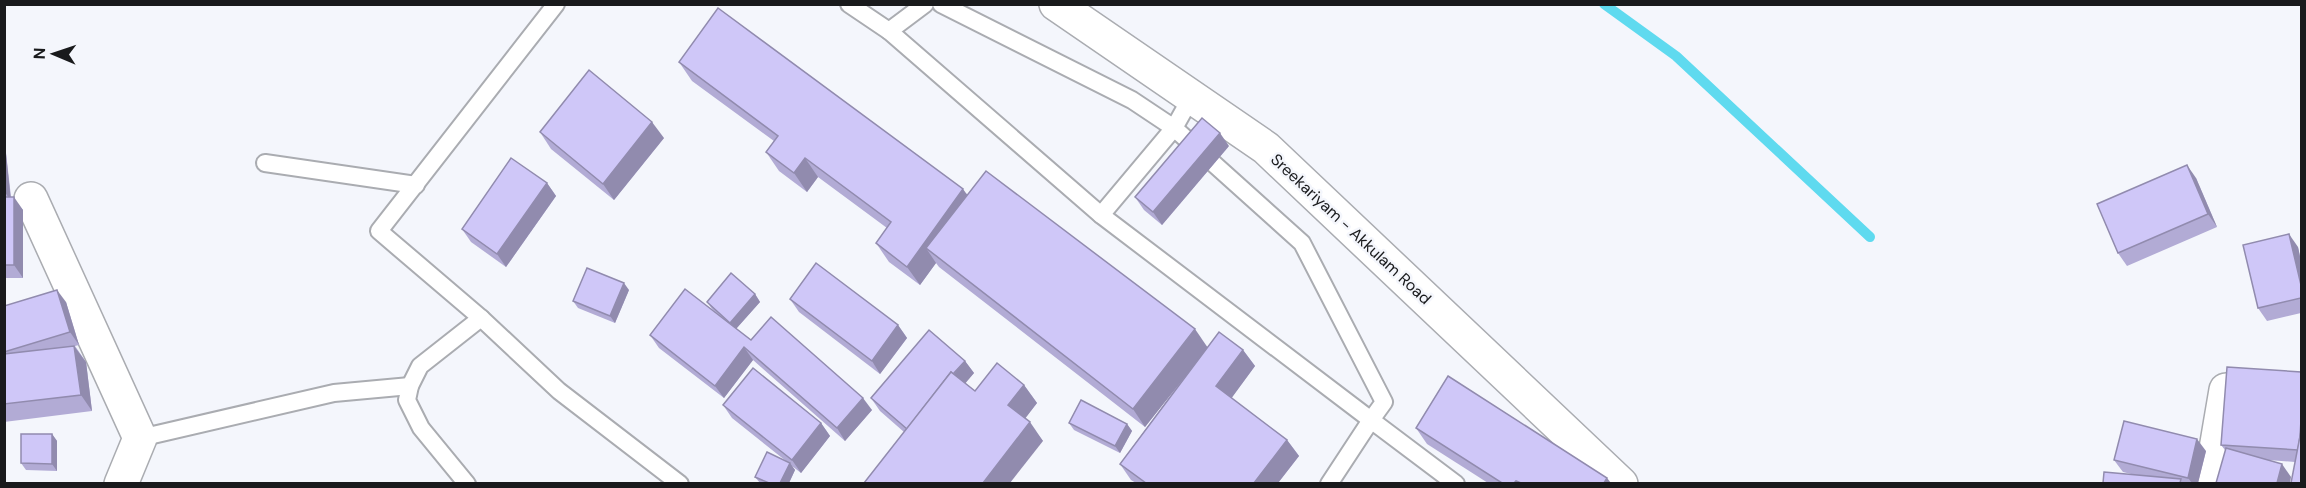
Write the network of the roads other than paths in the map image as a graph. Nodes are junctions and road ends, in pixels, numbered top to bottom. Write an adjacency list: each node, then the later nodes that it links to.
1 (556, 4): 10 (lane)
2 (849, 4): 6 (lane)
3 (925, 4): 6 (lane)
4 (942, 4): 8 (lane)
5 (1056, 4): 7 (main road, Sreekariyam - Akkulam Road)
6 (889, 31): 12 (lane)
7 (1192, 96): 8 (lane); 23 (main road, Sreekariyam - Akkulam Road)
8 (1174, 128): 12 (lane); 16 (lane)
9 (265, 163): 10 (lane)
10 (416, 185): 13 (lane)
11 (31, 199): 17 (main road)
12 (1101, 215): 16 (lane)
13 (481, 318): 14 (lane); 20 (lane)
14 (410, 386): 17 (lane); 19 (lane)
15 (2226, 390): 24 (main road)
16 (1371, 420): 21 (lane); 22 (lane)
17 (140, 438): 18 (main road)
18 (121, 483)
19 (466, 483)
20 (680, 483)
21 (1329, 483)
22 (1456, 483)
23 (1621, 483)
24 (2210, 483)

